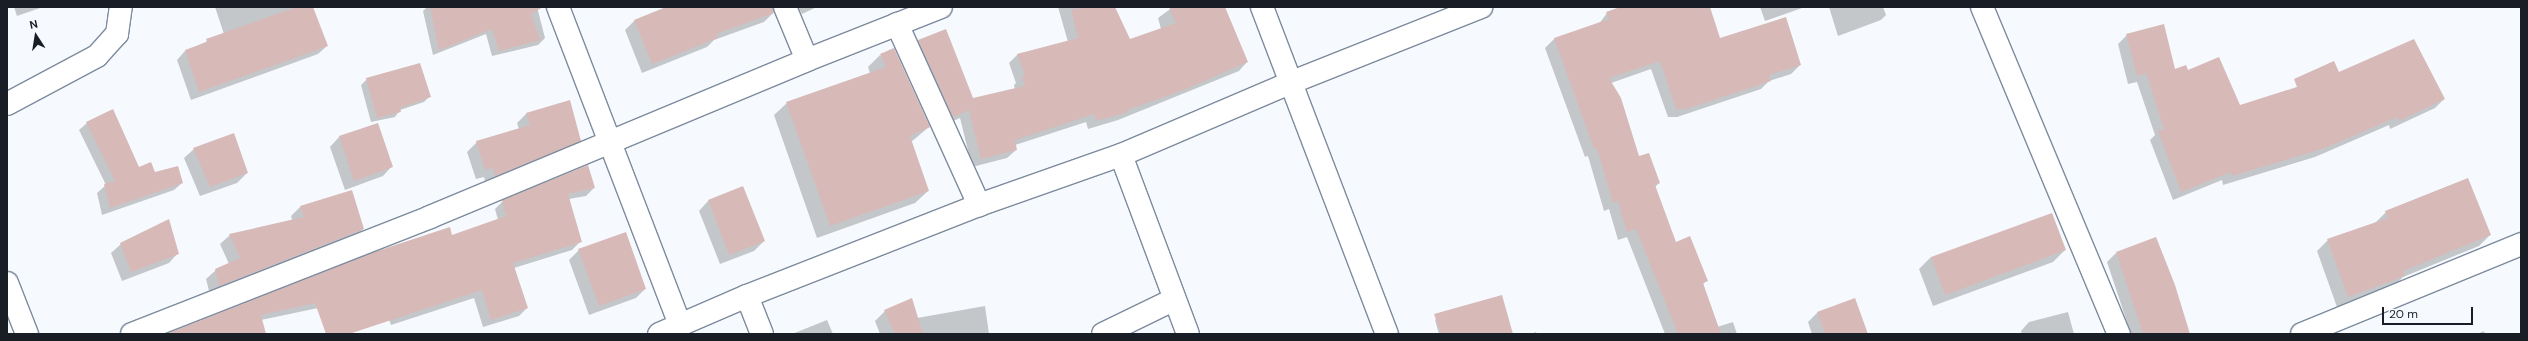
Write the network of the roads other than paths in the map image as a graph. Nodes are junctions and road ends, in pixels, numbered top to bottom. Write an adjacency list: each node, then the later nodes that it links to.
1 (121, 7): 11 (street)
2 (558, 7): 12 (street)
3 (785, 7): 9 (street)
4 (941, 7): 8 (street)
5 (1262, 7): 10 (street)
6 (1481, 7): 10 (street)
7 (1982, 7): 27 (street)
8 (897, 24): 9 (street); 14 (street)
9 (807, 60): 12 (street)
10 (1290, 83): 13 (street); 26 (street)
11 (7, 104)
12 (609, 142): 19 (street); 21 (street)
13 (1121, 155): 14 (street); 18 (street)
14 (979, 206): 17 (street)
15 (2521, 244): 28 (street)
16 (7, 283): 20 (street)
17 (747, 296): 19 (street); 23 (street)
18 (1173, 300): 24 (street); 25 (street)
19 (680, 326): 22 (street)
20 (27, 334)
21 (132, 334)
22 (659, 334)
23 (762, 334)
24 (1103, 334)
25 (1188, 334)
26 (1387, 334)
27 (2119, 334)
28 (2302, 334)

